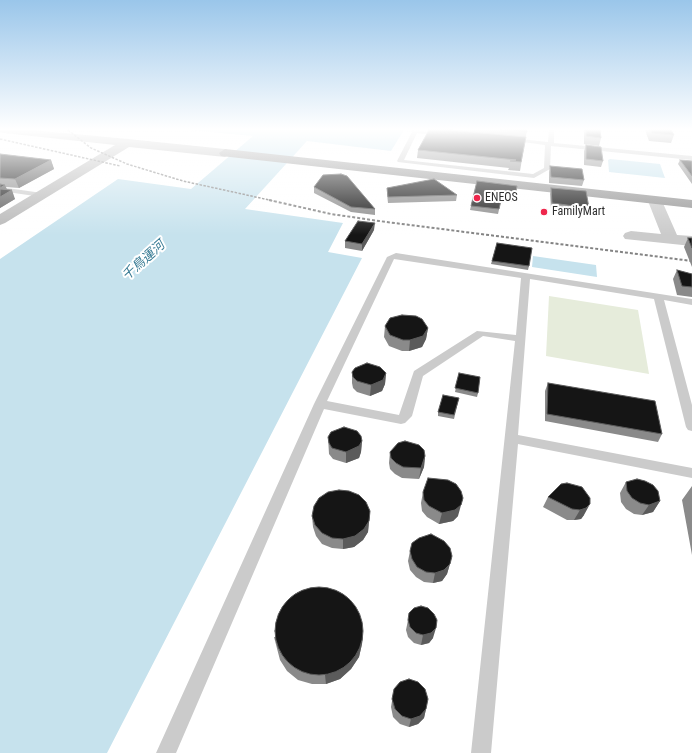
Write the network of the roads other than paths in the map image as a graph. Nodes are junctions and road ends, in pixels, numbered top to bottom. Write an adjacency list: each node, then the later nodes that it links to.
1 (90, 165): 6 (street)
2 (340, 165): 7 (highway)
3 (437, 165): 4 (lane)
4 (547, 165)
5 (0, 189): 6 (lane)
6 (42, 195): 9 (street)
7 (655, 201): 8 (highway); 11 (street)
8 (692, 204)
9 (0, 220)
10 (631, 236): 11 (street)
11 (671, 239): 12 (street)
12 (692, 241)
13 (526, 277): 14 (lane); 16 (lane); 17 (lane)
14 (658, 298): 15 (lane); 18 (lane)
15 (692, 302)
16 (520, 339): 17 (lane); 19 (lane)
17 (320, 404): 21 (lane)
18 (692, 427)
19 (512, 438): 20 (lane); 22 (lane)
20 (692, 474)
21 (166, 753)
22 (481, 753)

